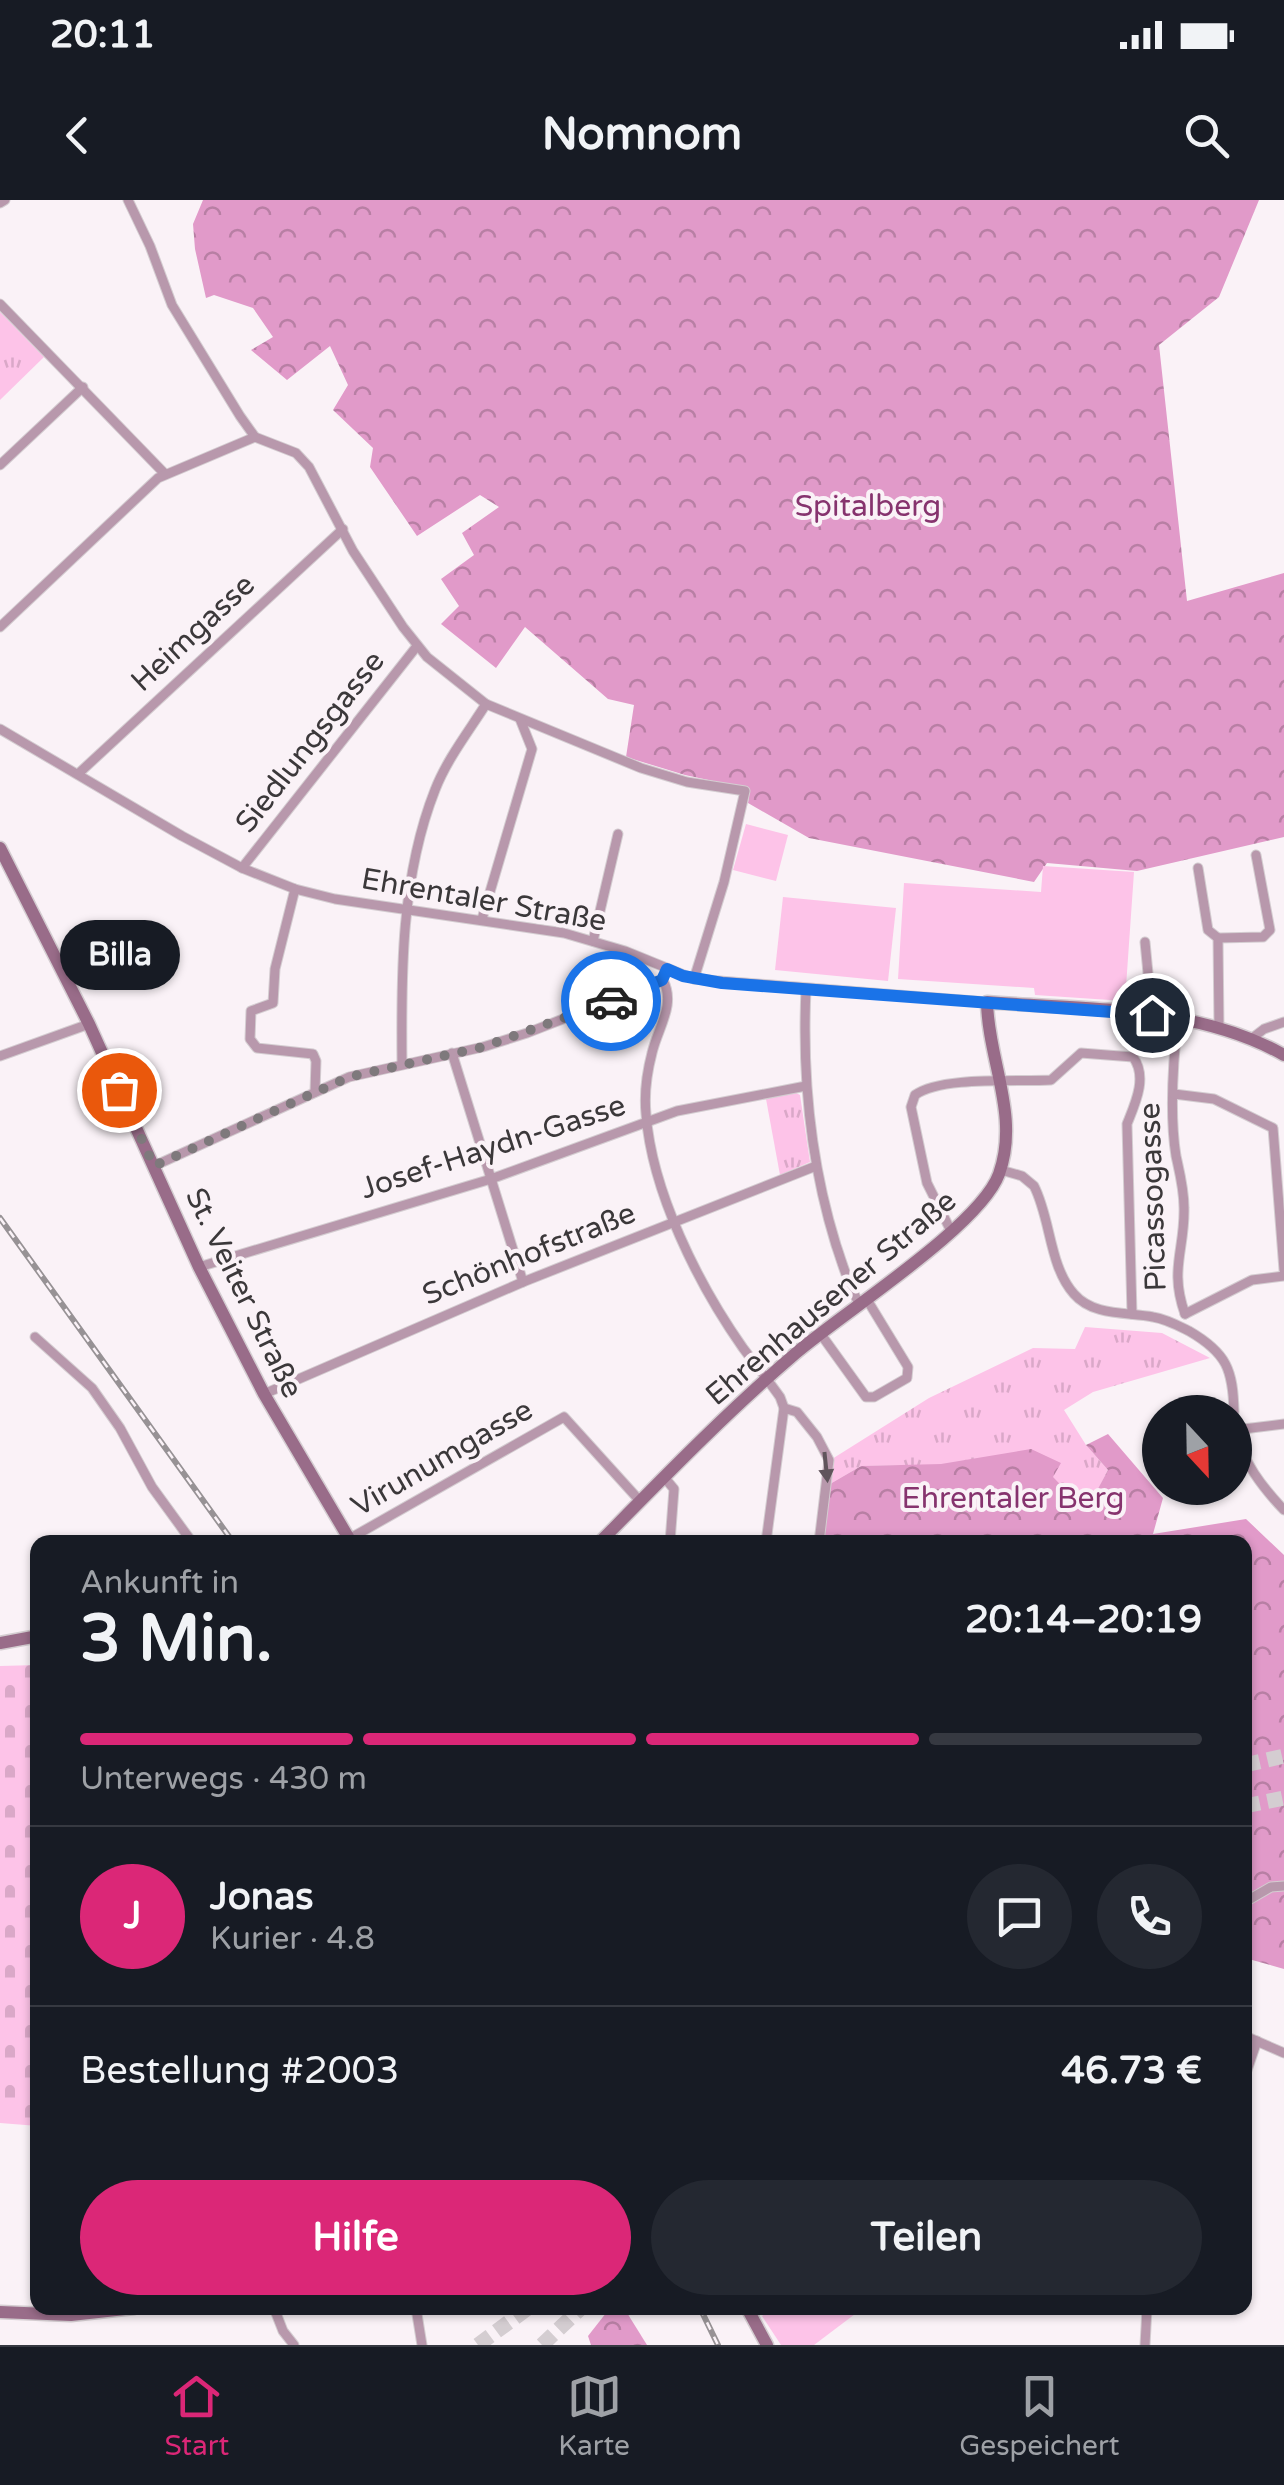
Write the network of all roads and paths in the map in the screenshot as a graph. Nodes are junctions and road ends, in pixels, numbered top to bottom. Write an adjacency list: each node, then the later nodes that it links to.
1 (128, 200): 4 (street)
2 (0, 304): 3 (street)
3 (83, 388): 5 (street); 6 (street)
4 (255, 437): 6 (street); 7 (street)
5 (0, 465)
6 (165, 474): 8 (street)
7 (342, 529): 9 (street); 13 (street, Heimgasse)
8 (0, 627)
9 (417, 646): 10 (street); 17 (street, Siedlungsgasse)
10 (486, 704): 11 (street); 20 (street)
11 (520, 719): 21 (street); 26 (street)
12 (0, 729): 13 (street, Ehrentaler Straße)
13 (78, 774): 17 (street, Ehrentaler Straße)
14 (618, 834): 23 (street)
15 (0, 848): 32 (street, St. Veiter Straße)
16 (1256, 855): 22 (street)
17 (242, 868): 19 (street, Ehrentaler Straße)
18 (1198, 868): 22 (street)
19 (294, 889): 20 (street, Ehrentaler Straße); 41 (street)
20 (406, 909): 21 (street, Ehrentaler Straße); 38 (street)
21 (482, 919): 23 (street, Ehrentaler Straße)
22 (1218, 938): 33 (street)
23 (594, 941): 25 (street, Ehrentaler Straße)
24 (1145, 942): 29 (street)
25 (665, 974): 26 (street, Ehrentaler Straße); 35 (street); 43 (street)
26 (694, 979): 27 (street, Ehrentaler Straße)
27 (806, 989): 28 (street, Ehrentaler Straße); 40 (street)
28 (987, 1002): 29 (street); 39 (street)
29 (1152, 1015): 30 (street)
30 (1178, 1017): 33 (street); 42 (street, Picassogasse)
31 (1284, 1022): 34 (street)
32 (89, 1024): 37 (street); 44 (street, St. Veiter Straße)
33 (1219, 1027): 34 (street)
34 (1251, 1038): 36 (street)
35 (452, 1054): 38 (street); 47 (street)
36 (1284, 1055)
37 (0, 1056)
38 (402, 1064): 41 (street)
39 (1001, 1079): 46 (street); 50 (street); 55 (street)
40 (806, 1086): 43 (street, Josef-Haydn-Gasse); 45 (street)
41 (315, 1092): 44 (street)
42 (1174, 1094): 48 (street); 56 (street, Picassogasse)
43 (647, 1122): 47 (street, Josef-Haydn-Gasse); 49 (street)
44 (154, 1166): 51 (street, St. Veiter Straße)
45 (816, 1166): 49 (street, Schönhofstraße); 54 (street)
46 (1001, 1170): 50 (street, Ehrenhausener Straße); 55 (street)
47 (491, 1179): 51 (street, Josef-Haydn-Gasse); 53 (street)
48 (1282, 1193): 52 (street)
49 (676, 1221): 53 (street, Schönhofstraße); 60 (street)
50 (951, 1231): 54 (street, Ehrenhausener Straße)
51 (199, 1267): 61 (street, St. Veiter Straße)
52 (1284, 1273): 56 (street)
53 (524, 1282): 61 (street, Schönhofstraße)
54 (862, 1300): 58 (street, Ehrenhausener Straße); 58 (street)
55 (1132, 1314): 57 (street)
56 (1185, 1314): 57 (street)
57 (1178, 1325): 62 (street)
58 (820, 1332): 60 (street, Ehrenhausener Straße)
59 (34, 1337): 70 (street)
60 (768, 1379): 63 (street); 67 (street, Ehrenhausener Straße)
61 (264, 1394): 71 (street, St. Veiter Straße)
62 (1234, 1395)
63 (784, 1408): 75 (street); 76 (street, one-way to 76)
64 (1284, 1424): 65 (street)
65 (1252, 1428)
66 (1252, 1470): 69 (street)
67 (664, 1477): 68 (street, Ehrenhausener Straße); 74 (street)
68 (640, 1501): 72 (street, Virunumgasse); 73 (street, Ehrenhausener Straße)
69 (1284, 1510)
70 (187, 1535)
71 (346, 1535)
72 (360, 1535)
73 (607, 1535)
74 (671, 1535)
75 (767, 1535)
76 (820, 1535)
77 (30, 1637): 78 (street)
78 (0, 1642)
79 (1284, 1886): 80 (street)
80 (1252, 1898)
81 (1252, 2039): 82 (street)
82 (1257, 2041): 83 (street); 84 (street)
83 (1284, 2053)
84 (1252, 2056)
85 (0, 2312): 86 (street)
86 (30, 2312)
87 (277, 2315): 91 (street)
88 (417, 2315): 92 (street)
89 (751, 2315): 93 (street)
90 (1147, 2315): 94 (street)
91 (294, 2345)
92 (422, 2345)
93 (766, 2345)
94 (1145, 2345)

